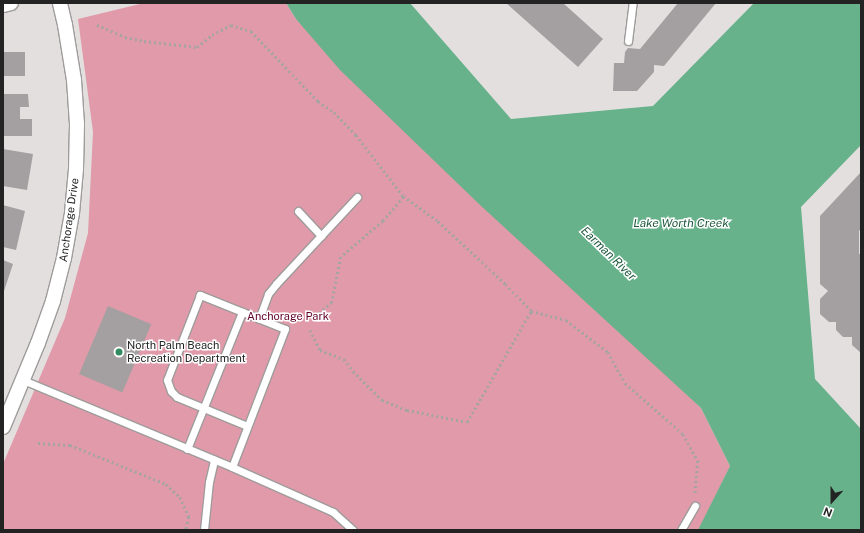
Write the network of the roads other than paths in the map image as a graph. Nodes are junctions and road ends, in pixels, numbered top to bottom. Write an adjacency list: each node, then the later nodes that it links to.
1 (11, 3): 4 (street)
2 (60, 3): 11 (street, Anchorage Drive)
3 (633, 3): 5 (lane)
4 (3, 6)
5 (628, 41)
6 (358, 197): 8 (lane)
7 (298, 211): 8 (lane)
8 (321, 236): 10 (lane)
9 (242, 312): 10 (lane); 12 (lane); 12 (lane)
10 (260, 319): 13 (lane)
11 (23, 380): 14 (street, Anchorage Drive); 15 (lane)
12 (204, 409): 13 (lane); 15 (lane)
13 (247, 426): 17 (lane)
14 (3, 427)
15 (187, 449): 16 (lane)
16 (214, 460): 17 (lane); 19 (lane)
17 (232, 467): 20 (lane)
18 (695, 506): 21 (lane)
19 (204, 530)
20 (353, 530)
21 (681, 530)

